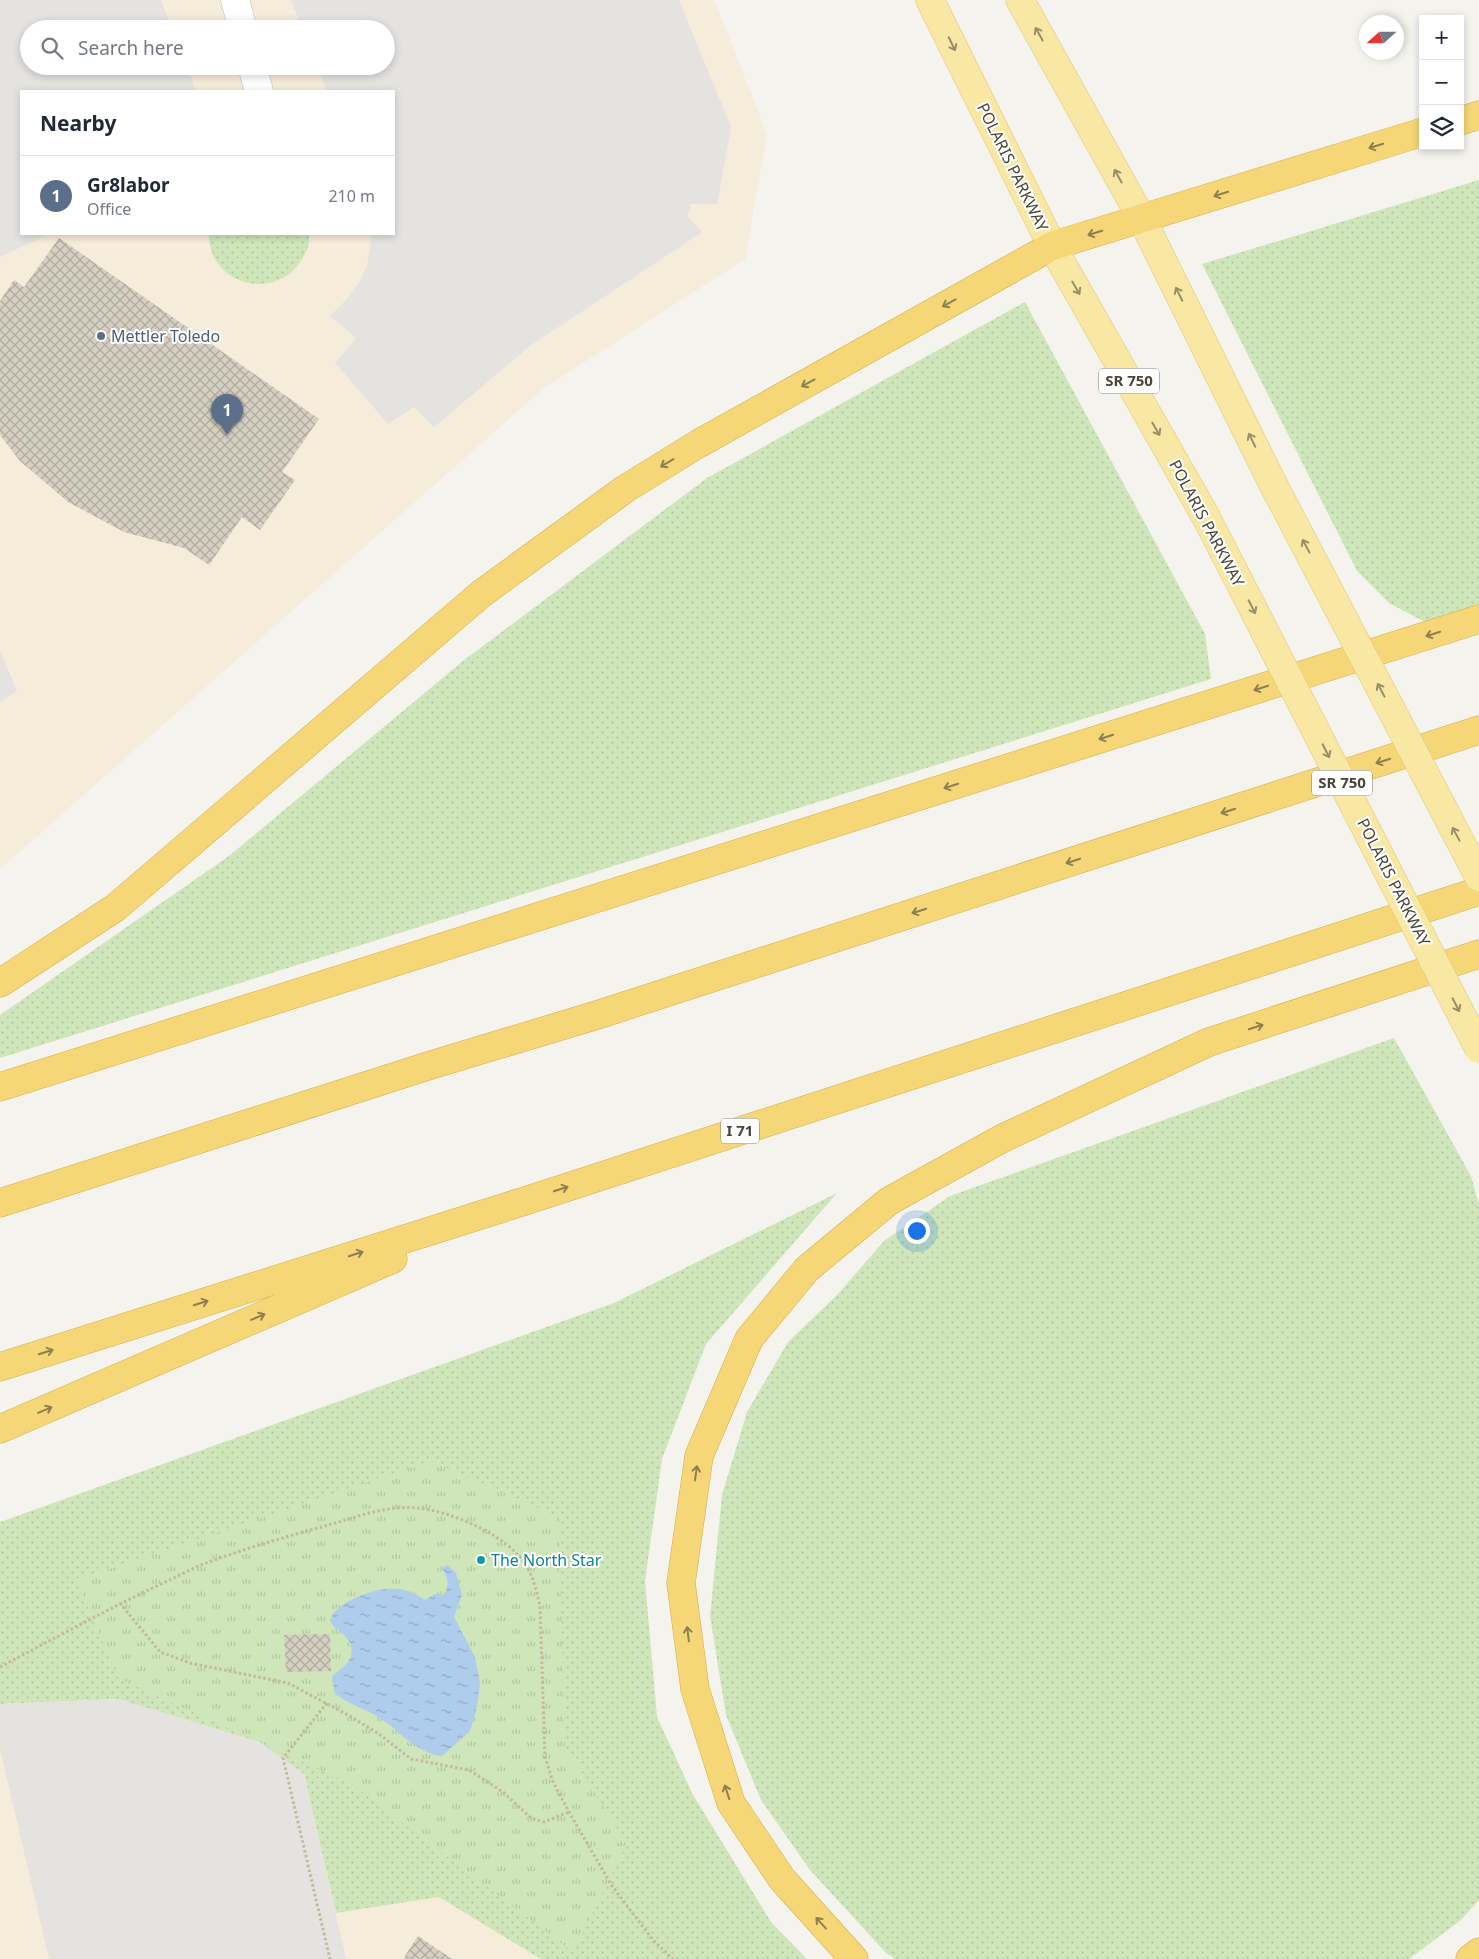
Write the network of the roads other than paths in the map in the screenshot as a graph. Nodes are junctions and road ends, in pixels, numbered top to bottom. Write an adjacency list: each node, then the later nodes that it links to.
1 (234, 0): 4 (lane)
2 (930, 0): 11 (main road, POLARIS PARKWAY, one-way to 11)
3 (1020, 0): 10 (main road, one-way to 3)
4 (240, 20)
5 (255, 75): 6 (lane)
6 (259, 90)
7 (1479, 115): 8 (highway)
8 (1464, 119)
9 (1419, 133): 10 (highway, one-way to 10)
10 (1142, 219): 11 (highway, one-way to 11); 14 (main road, one-way to 10, bridge)
11 (1052, 246): 17 (highway, one-way to 17); 18 (main road, POLARIS PARKWAY / SR 750, one-way to 18, bridge)
12 (1479, 619): 19 (highway, one-way to 19)
13 (1479, 730): 21 (highway, one-way to 21)
14 (1479, 877)
15 (1479, 891): 20 (highway, I 71, one-way to 15)
16 (1479, 954): 25 (highway, one-way to 16)
17 (0, 982)
18 (1479, 1049)
19 (0, 1086)
20 (528, 1200): 22 (highway, I 71, one-way to 20); 23 (highway, one-way to 20)
21 (0, 1203)
22 (0, 1367)
23 (0, 1430)
24 (1479, 1952): 26 (highway)
25 (854, 1959)
26 (1470, 1959)

